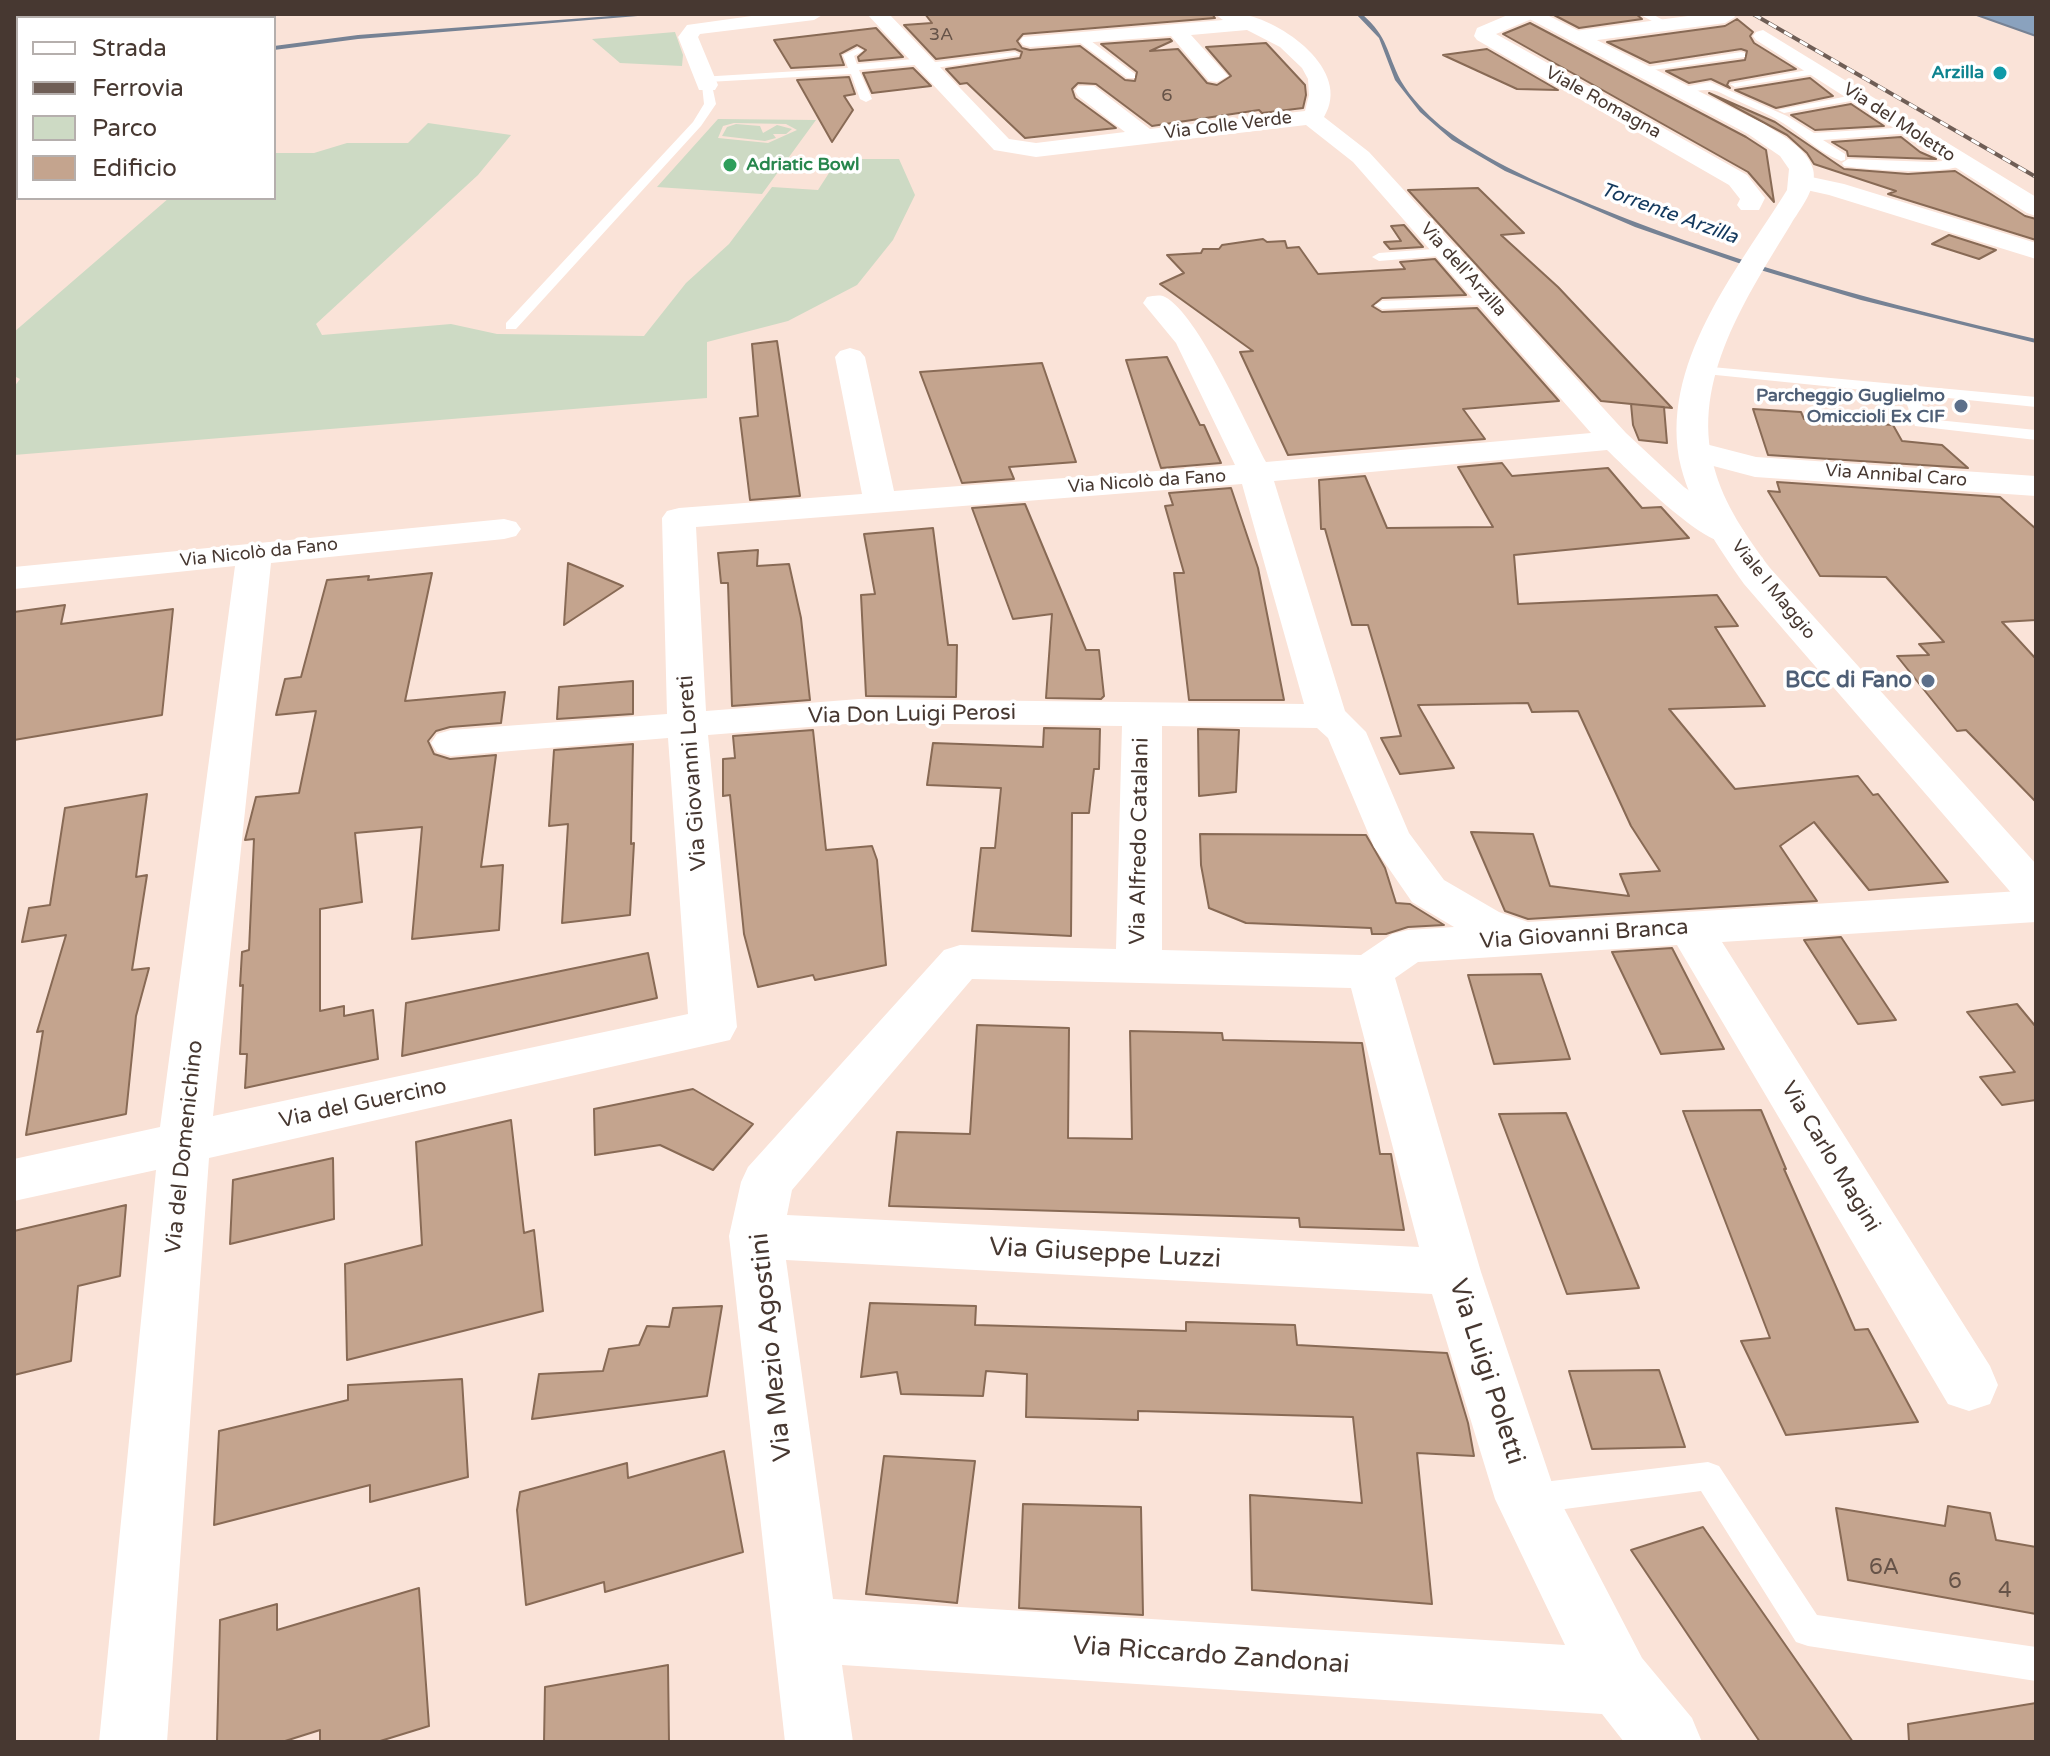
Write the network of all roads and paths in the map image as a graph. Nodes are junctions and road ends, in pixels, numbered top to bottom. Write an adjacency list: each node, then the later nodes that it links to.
1 (814, 14): 22 (street)
2 (877, 14): 18 (street, Via Colle Verde)
3 (1225, 14): 7 (street)
4 (1529, 14): 12 (street, Viale Romagna); 35 (street, Viale Romagna)
5 (1644, 14): 8 (lane)
6 (1723, 15): 8 (street)
7 (1250, 24): 9 (street); 29 (street)
8 (1667, 25): 12 (street)
9 (1176, 30): 11 (street); 21 (street)
10 (1763, 36): 19 (street, Via del Moletto)
11 (1079, 37): 13 (street); 20 (lane)
12 (1575, 37): 17 (street, Viale Romagna)
13 (1022, 48): 18 (lane)
14 (858, 51): 16 (lane)
15 (1741, 55): 17 (lane)
16 (853, 69): 18 (lane); 22 (lane); 27 (lane)
17 (1639, 69): 24 (street, Viale Romagna)
18 (932, 70): 31 (street, Via Colle Verde)
19 (1818, 71): 23 (lane); 26 (street, Via del Moletto)
20 (1131, 76)
21 (1217, 76)
22 (705, 82): 43 (lane)
23 (1735, 84)
24 (1678, 89): 32 (lane); 34 (street, Viale Romagna)
25 (1086, 91): 31 (street, Via Colle Verde)
26 (1858, 97): 28 (lane); 30 (street, Via del Moletto)
27 (866, 99)
28 (1784, 110)
29 (1311, 118): 31 (street, Via Colle Verde); 38 (street, Via dell'Arzilla)
30 (1910, 130): 32 (lane); 33 (street, Via del Moletto)
31 (1145, 136)
32 (1812, 137): 33 (lane)
33 (1962, 163): 36 (street, Via del Moletto)
34 (1800, 186): 37 (street); 45 (street, Viale I Maggio)
35 (1750, 205)
36 (2036, 208)
37 (2036, 251)
38 (1446, 252): 39 (lane); 40 (street, Via dell'Arzilla)
39 (1379, 257)
40 (1490, 301): 42 (lane); 49 (street, Via dell'Arzilla)
41 (1157, 303): 51 (street)
42 (1382, 305)
43 (511, 326)
44 (850, 357): 53 (street)
45 (1701, 370): 46 (lane); 50 (street, Viale I Maggio)
46 (1909, 390): 47 (lane); 48 (lane)
47 (2036, 402)
48 (2036, 435)
49 (1615, 440): 51 (street, Via Nicolò da Fano); 56 (street, Via dell'Arzilla)
50 (1698, 466): 52 (street, Via Annibal Caro); 56 (street, Viale I Maggio)
51 (1255, 473): 53 (street, Via Nicolò da Fano); 60 (street)
52 (2030, 489)
53 (880, 502): 54 (street, Via Nicolò da Fano)
54 (679, 518): 61 (street, Via Giovanni Loreti)
55 (504, 529): 57 (street, Via Nicolò da Fano)
56 (1728, 533): 63 (street, Viale I Maggio)
57 (254, 554): 58 (street, Via Nicolò da Fano); 70 (street, Via del Domenichino)
58 (14, 578)
59 (1142, 714): 60 (street, Via Don Luigi Perosi); 61 (street, Via Don Luigi Perosi); 67 (street, Via Alfredo Catalani)
60 (1327, 716): 66 (street)
61 (687, 725): 62 (street, Via Don Luigi Perosi); 69 (street, Via Giovanni Loreti)
62 (451, 743)
63 (2036, 892)
64 (2036, 906): 65 (street, Via Giovanni Branca)
65 (1690, 928): 66 (street, Via Giovanni Branca); 74 (street, Via Carlo Magini)
66 (1526, 938): 68 (street, Via Giovanni Branca)
67 (1139, 967): 68 (street); 72 (street, Via Mezio Agostini)
68 (1370, 972): 73 (street, Via Luigi Poletti)
69 (713, 1027): 70 (street, Via del Guercino)
70 (184, 1144): 71 (street, Via del Guercino); 79 (street, Via del Domenichino)
71 (14, 1180)
72 (756, 1236): 73 (street, Via Giuseppe Luzzi); 76 (street, Via Mezio Agostini)
73 (1453, 1272): 75 (street, Via Luigi Poletti)
74 (1969, 1385)
75 (1526, 1499): 77 (lane); 78 (street, Via Luigi Poletti)
76 (805, 1630): 78 (street, Via Riccardo Zandonai); 80 (street, Via Mezio Agostini)
77 (2036, 1664)
78 (1618, 1682): 81 (street, Via Luigi Poletti)
79 (133, 1742)
80 (819, 1742)
81 (1668, 1742)

